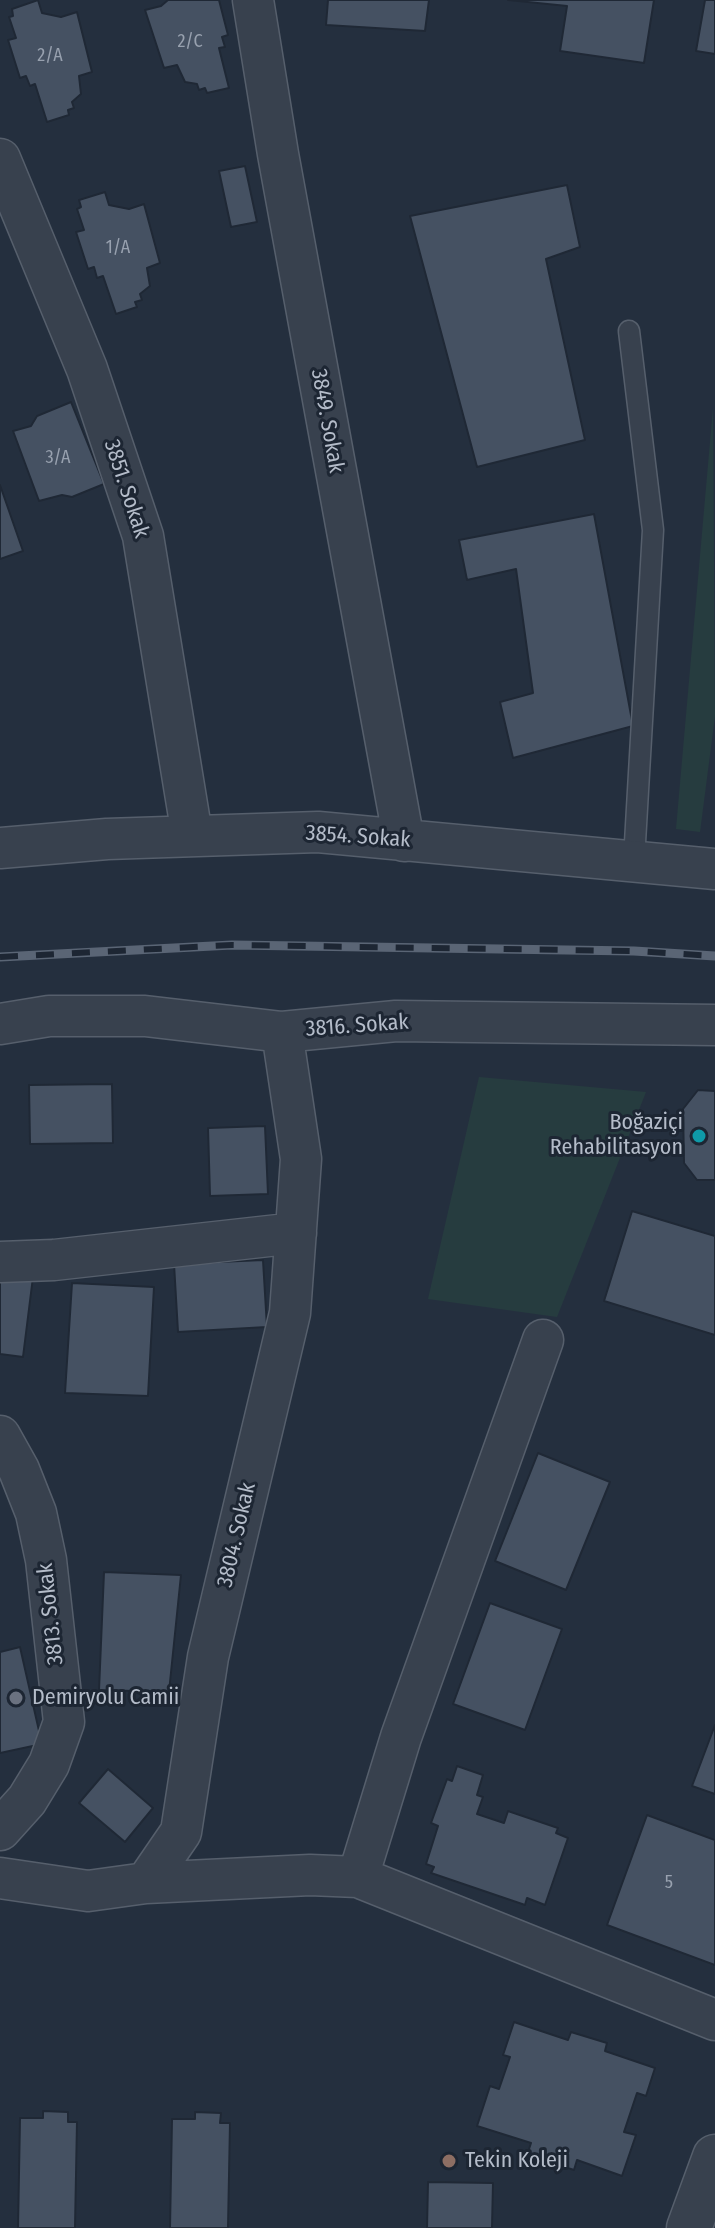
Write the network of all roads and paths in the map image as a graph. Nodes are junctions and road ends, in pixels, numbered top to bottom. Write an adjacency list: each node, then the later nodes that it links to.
1 (253, 0): 5 (street, 3849. Sokak)
2 (0, 159): 4 (street, 3851. Sokak)
3 (629, 331): 7 (lane)
4 (192, 835): 5 (street, 3854. Sokak); 6 (street, 3854. Sokak)
5 (404, 841): 7 (street, 3854. Sokak)
6 (0, 848)
7 (634, 860): 8 (street, 3854. Sokak)
8 (715, 869)
9 (0, 1024): 11 (street, 3816. Sokak)
10 (715, 1025): 11 (street, 3816. Sokak)
11 (282, 1032): 12 (street, 3804. Sokak)
12 (296, 1233): 13 (street); 19 (street, 3804. Sokak)
13 (0, 1262)
14 (543, 1340): 17 (street)
15 (0, 1436): 16 (street, 3813. Sokak)
16 (0, 1830)
17 (358, 1877): 19 (street); 20 (street)
18 (0, 1878): 19 (street)
19 (146, 1883)
20 (715, 2020)
21 (715, 2157): 22 (street)
22 (689, 2228)

